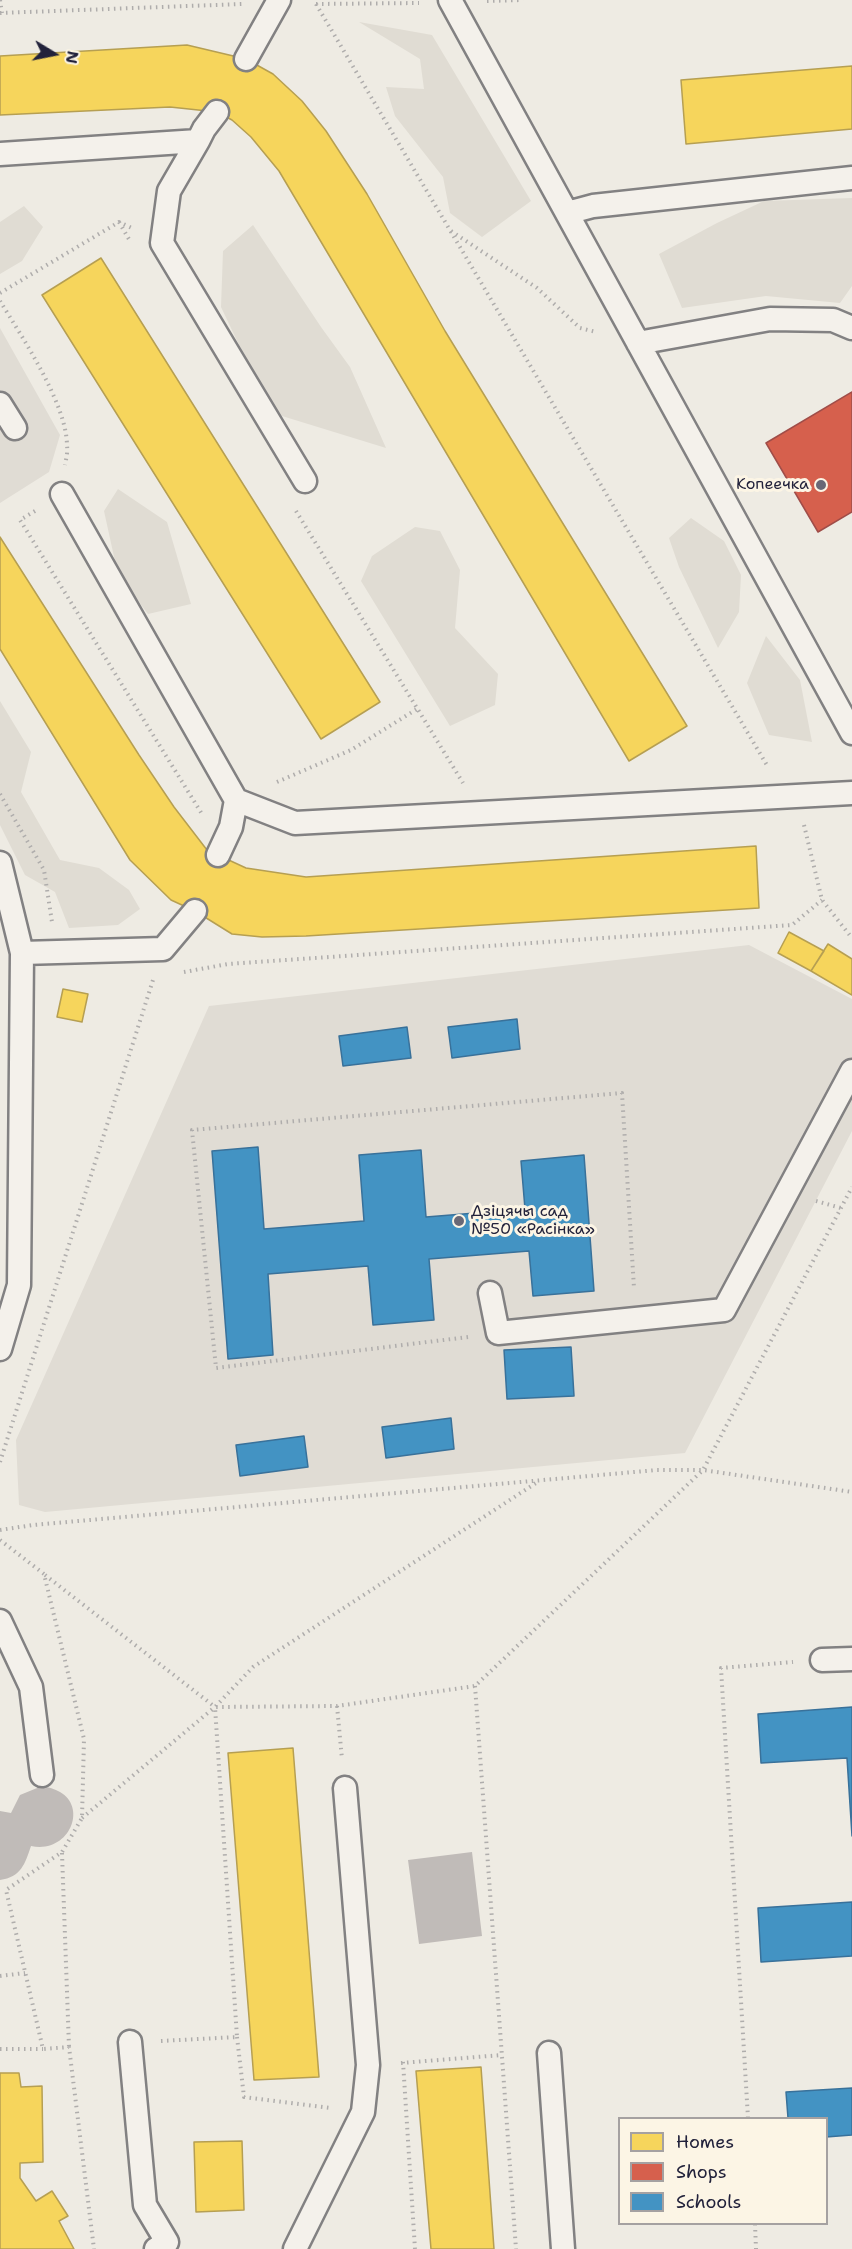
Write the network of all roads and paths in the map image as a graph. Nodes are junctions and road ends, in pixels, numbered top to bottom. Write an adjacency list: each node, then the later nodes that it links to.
1 (0, 0): 5 (path)
2 (279, 0): 6 (lane)
3 (450, 0): 11 (lane)
4 (316, 4): 13 (path)
5 (2, 13)
6 (246, 58)
7 (217, 112): 8 (lane)
8 (198, 141): 9 (lane); 15 (lane)
9 (0, 154)
10 (852, 178): 11 (lane)
11 (567, 213): 19 (lane)
12 (118, 222): 14 (path); 15 (path); 16 (path)
13 (450, 230): 19 (path); 28 (path)
14 (131, 243)
15 (162, 243): 22 (lane)
16 (0, 293)
17 (0, 301): 23 (path)
18 (852, 328): 19 (lane)
19 (638, 343): 26 (lane)
20 (0, 404): 21 (lane)
21 (15, 428)
22 (305, 481)
23 (62, 494): 29 (lane); 31 (path)
24 (293, 506): 25 (path)
25 (417, 709): 29 (path); 30 (path)
26 (852, 732)
27 (852, 793): 28 (lane)
28 (786, 797): 30 (lane); 34 (path)
29 (236, 800): 30 (lane); 31 (lane)
30 (482, 814)
31 (231, 827): 32 (lane)
32 (218, 855)
33 (0, 862): 38 (lane)
34 (822, 900): 36 (path); 39 (path)
35 (195, 911): 37 (lane)
36 (852, 938)
37 (163, 949): 38 (lane); 48 (path)
38 (22, 953): 41 (lane)
39 (175, 973)
40 (852, 1071): 45 (lane)
41 (10, 1113): 43 (lane)
42 (852, 1187): 49 (path)
43 (10, 1286): 47 (lane)
44 (490, 1293): 46 (lane)
45 (636, 1319): 46 (lane); 46 (path)
46 (498, 1333)
47 (0, 1349)
48 (0, 1462)
49 (702, 1470): 50 (path); 51 (path); 58 (path)
50 (541, 1480): 52 (path); 60 (path)
51 (852, 1492)
52 (0, 1530)
53 (0, 1540): 54 (path)
54 (44, 1574): 60 (path); 63 (path)
55 (0, 1621): 61 (lane)
56 (852, 1659): 57 (lane)
57 (822, 1660): 77 (path)
58 (475, 1686): 59 (path); 73 (path)
59 (337, 1706): 60 (path); 62 (path)
60 (215, 1707): 63 (path); 67 (path)
61 (42, 1775)
62 (345, 1788): 75 (lane)
63 (82, 1818): 64 (path)
64 (62, 1852): 65 (path); 69 (path)
65 (25, 1973): 66 (path); 71 (path)
66 (0, 1977)
67 (237, 2037): 68 (path); 76 (path)
68 (130, 2043): 79 (lane)
69 (69, 2047): 71 (path); 80 (path)
70 (0, 2049): 71 (path)
71 (43, 2049)
72 (549, 2053): 84 (lane)
73 (502, 2055): 74 (path); 83 (path)
74 (402, 2062): 75 (path); 82 (path)
75 (368, 2065): 76 (lane)
76 (363, 2112): 81 (lane)
77 (748, 2117)
78 (755, 2225): 85 (path)
79 (164, 2247)
80 (94, 2249)
81 (295, 2249)
82 (415, 2249)
83 (516, 2249)
84 (563, 2249)
85 (756, 2249)

